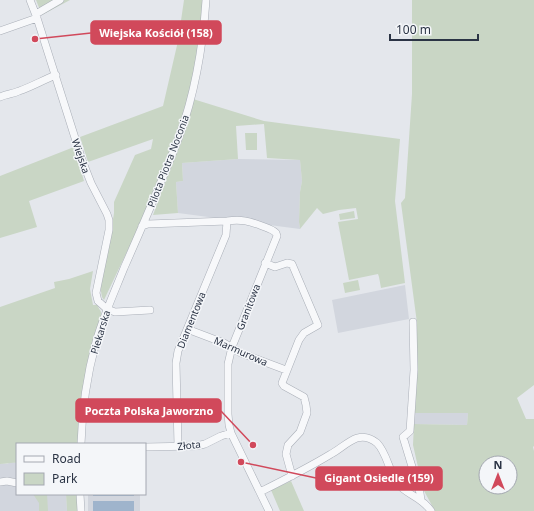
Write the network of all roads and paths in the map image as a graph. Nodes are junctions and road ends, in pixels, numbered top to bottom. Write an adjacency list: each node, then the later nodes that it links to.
1 (30, 0): 4 (street, Wiejska)
2 (60, 0): 4 (street)
3 (206, 0): 9 (street, Pilota Piotra Noconia)
4 (37, 16): 5 (street); 6 (street, Wiejska)
5 (0, 30)
6 (56, 75): 7 (street); 11 (street, Wiejska)
7 (0, 97)
8 (228, 221): 9 (street, Granitowa); 10 (street, Granitowa); 14 (street, Diamentowa)
9 (142, 226): 11 (street, Piekarska)
10 (265, 263): 15 (street, Granitowa); 16 (street)
11 (107, 309): 12 (street); 18 (street, Piekarska)
12 (150, 310)
13 (412, 322): 26 (street)
14 (187, 329): 15 (street, Marmurowa); 19 (street, Diamentowa)
15 (232, 348): 16 (street, Marmurowa); 17 (street, Granitowa)
16 (286, 370): 21 (street)
17 (231, 433): 19 (street, Złota); 24 (street, Granitowa)
18 (80, 443)
19 (178, 446): 20 (street, Złota)
20 (146, 447)
21 (292, 476): 24 (street); 26 (street)
22 (0, 482): 23 (street)
23 (16, 483)
24 (260, 492): 28 (street, Granitowa)
25 (80, 495): 27 (street)
26 (421, 500): 29 (street)
27 (81, 511)
28 (269, 511)
29 (431, 511)

